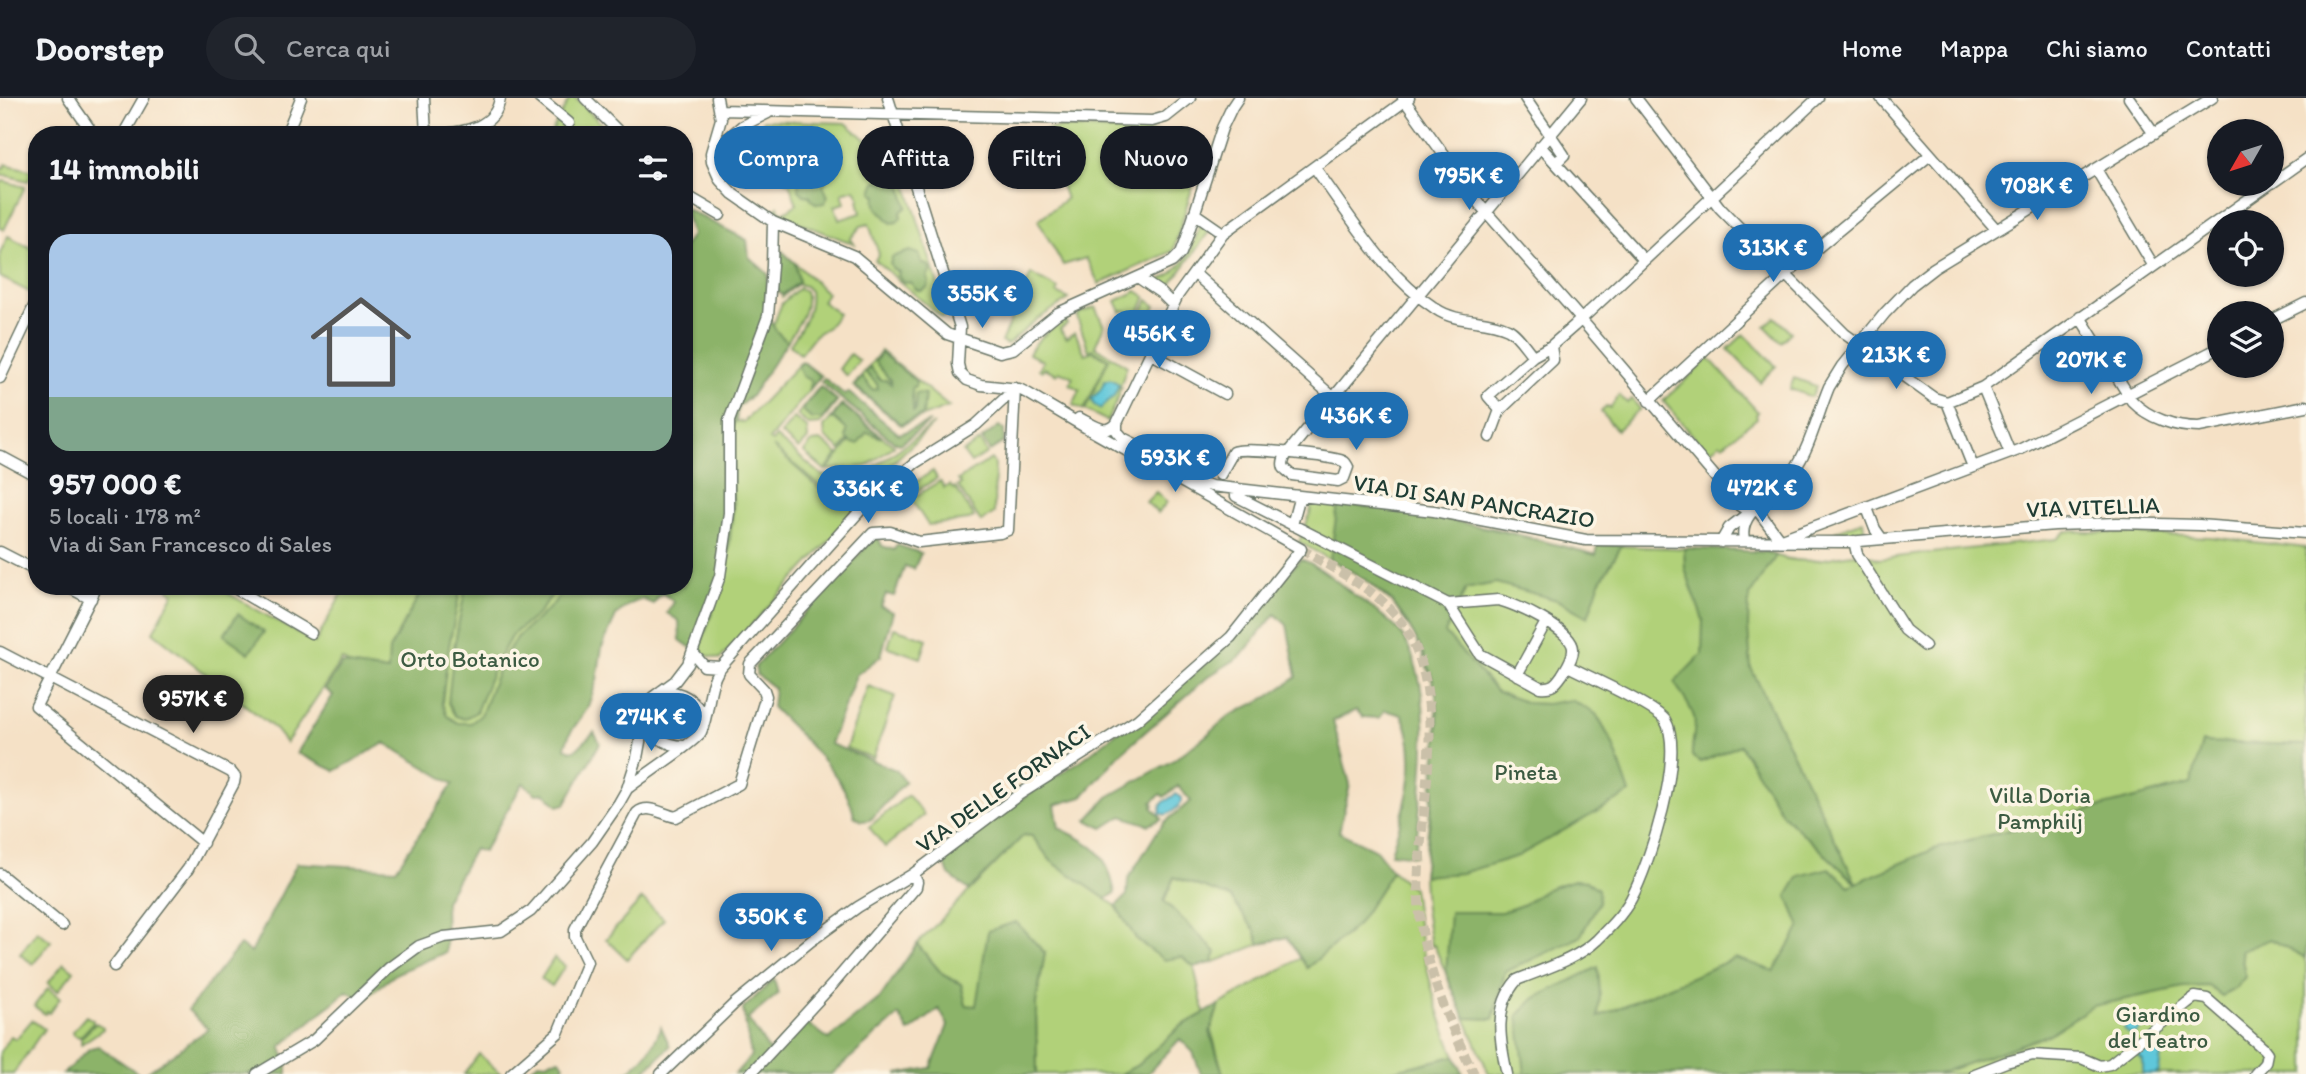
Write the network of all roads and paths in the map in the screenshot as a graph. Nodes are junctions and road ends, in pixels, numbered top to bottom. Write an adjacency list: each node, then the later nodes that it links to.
1 (68, 98): 24 (street)
2 (144, 98): 25 (street)
3 (301, 98): 26 (street)
4 (424, 98): 27 (street)
5 (499, 98): 28 (street)
6 (539, 98): 23 (street)
7 (584, 98): 29 (street)
8 (717, 98): 20 (street)
9 (888, 98): 22 (street)
10 (1190, 98): 22 (street)
11 (1238, 98): 43 (street)
12 (1525, 98): 30 (street)
13 (1581, 98): 30 (street)
14 (1636, 98): 41 (street)
15 (1818, 98): 41 (street)
16 (1881, 98): 34 (street)
17 (2129, 98): 31 (street)
18 (2212, 98): 31 (street)
19 (1406, 99): 37 (street); 44 (street)
20 (721, 110): 21 (street); 33 (street)
21 (769, 112): 22 (street); 33 (street)
22 (894, 115): 61 (street)
23 (569, 123)
24 (88, 126)
25 (128, 126)
26 (290, 126)
27 (426, 126)
28 (477, 126)
29 (613, 126)
30 (1549, 134): 32 (street); 36 (street)
31 (2154, 134): 38 (street)
32 (1540, 146): 36 (street); 44 (street)
33 (711, 153): 46 (street)
34 (1930, 155): 47 (street); 52 (street)
35 (2306, 159): 39 (street)
36 (1556, 163): 49 (street)
37 (1315, 168): 48 (street); 54 (street)
38 (2096, 169): 47 (street); 50 (street)
39 (2284, 174)
40 (2252, 196): 50 (street)
41 (1712, 198): 49 (street); 52 (street)
42 (693, 199): 45 (street)
43 (1194, 213): 48 (street); 53 (street)
44 (1488, 213): 54 (street); 60 (street)
45 (720, 215)
46 (773, 222): 61 (street); 113 (street)
47 (1996, 229): 62 (street)
48 (1223, 233): 51 (street)
49 (1644, 260): 60 (street)
50 (2153, 265): 58 (street)
51 (1194, 272): 56 (street); 72 (street)
52 (1786, 275): 62 (street); 73 (street)
53 (1139, 278): 56 (street); 61 (street)
54 (1419, 295): 66 (street); 72 (street)
55 (2306, 303): 57 (street)
56 (1172, 305): 64 (street)
57 (2284, 314)
58 (2080, 317): 68 (street); 71 (street)
59 (28, 319): 67 (street)
60 (1581, 319): 63 (street); 73 (street)
61 (960, 339): 69 (street, VIA DI SAN PANCRAZIO)
62 (1859, 345): 74 (street); 92 (street)
63 (1551, 346): 66 (street); 77 (street)
64 (1150, 353): 70 (street); 78 (street)
65 (2207, 354): 71 (street)
66 (1533, 356): 77 (street)
67 (0, 378)
68 (1983, 387): 74 (street); 82 (street)
69 (1015, 388): 76 (street, VIA DI SAN PANCRAZIO); 115 (street); 130 (street)
70 (1225, 394)
71 (2128, 394): 75 (street); 82 (street)
72 (1334, 398): 81 (street)
73 (1650, 401): 92 (street)
74 (1947, 402): 84 (street)
75 (2306, 406)
76 (1056, 408): 78 (street, VIA DI SAN PANCRAZIO); 80 (street, VIA DI SAN PANCRAZIO)
77 (1500, 410): 79 (street)
78 (1117, 423): 88 (street, VIA DI SAN PANCRAZIO)
79 (1490, 437)
80 (1127, 450): 88 (street, VIA DI SAN PANCRAZIO); 94 (street, VIA DI SAN PANCRAZIO)
81 (1287, 453): 86 (street, VIA DI SAN PANCRAZIO); 87 (street, VIA DI SAN PANCRAZIO); 87 (street, VIA DI SAN PANCRAZIO)
82 (2010, 453): 84 (street)
83 (0, 456): 85 (street)
84 (1973, 467): 93 (street)
85 (28, 471)
86 (1220, 475)
87 (1331, 481): 90 (street, VIA DI SAN PANCRAZIO)
88 (1215, 486): 89 (street, VIA DI SAN PANCRAZIO); 94 (street, VIA DI SAN PANCRAZIO)
89 (1240, 493): 90 (street, VIA DI SAN PANCRAZIO); 94 (street); 95 (street)
90 (1329, 498): 101 (street, VIA DI SAN PANCRAZIO)
91 (1299, 499): 95 (street)
92 (1756, 508): 98 (street); 99 (street); 101 (street)
93 (1867, 508): 97 (street); 99 (street)
94 (1236, 511): 125 (street, VIA DELLE FORNACI)
95 (1292, 525): 108 (street)
96 (2306, 531): 97 (street, VIA VITELLIA)
97 (1882, 539): 100 (street, VIA VITELLIA)
98 (1744, 540): 99 (street, VIA DI SAN PANCRAZIO); 101 (street, VIA DI SAN PANCRAZIO)
99 (1780, 540): 100 (street, VIA DI SAN PANCRAZIO)
100 (1854, 541): 111 (street)
101 (1721, 542)
102 (0, 552): 103 (street)
103 (28, 566)
104 (83, 595): 107 (street)
105 (92, 595): 107 (street)
106 (246, 595): 110 (street)
107 (90, 599): 117 (street)
108 (1448, 604): 109 (street); 116 (street)
109 (1546, 622): 114 (street); 116 (street)
110 (311, 633)
111 (1925, 646)
112 (0, 652): 117 (street)
113 (693, 653): 115 (street); 118 (street)
114 (1567, 666): 116 (street); 133 (street)
115 (721, 667): 119 (street)
116 (1517, 675)
117 (49, 677): 123 (street); 123 (street)
118 (661, 691): 119 (street); 120 (street)
119 (705, 718): 121 (street)
120 (646, 719): 121 (street); 122 (street)
121 (684, 746): 122 (street)
122 (627, 789): 129 (street)
123 (203, 843): 127 (street)
124 (0, 874): 126 (street)
125 (913, 874): 131 (street); 132 (street, VIA DELLE FORNACI)
126 (62, 925)
127 (114, 966)
128 (2099, 1070): 134 (street); 135 (street)
129 (257, 1074)
130 (511, 1074)
131 (661, 1074)
132 (750, 1074)
133 (1507, 1074)
134 (1975, 1074)
135 (2255, 1074)

